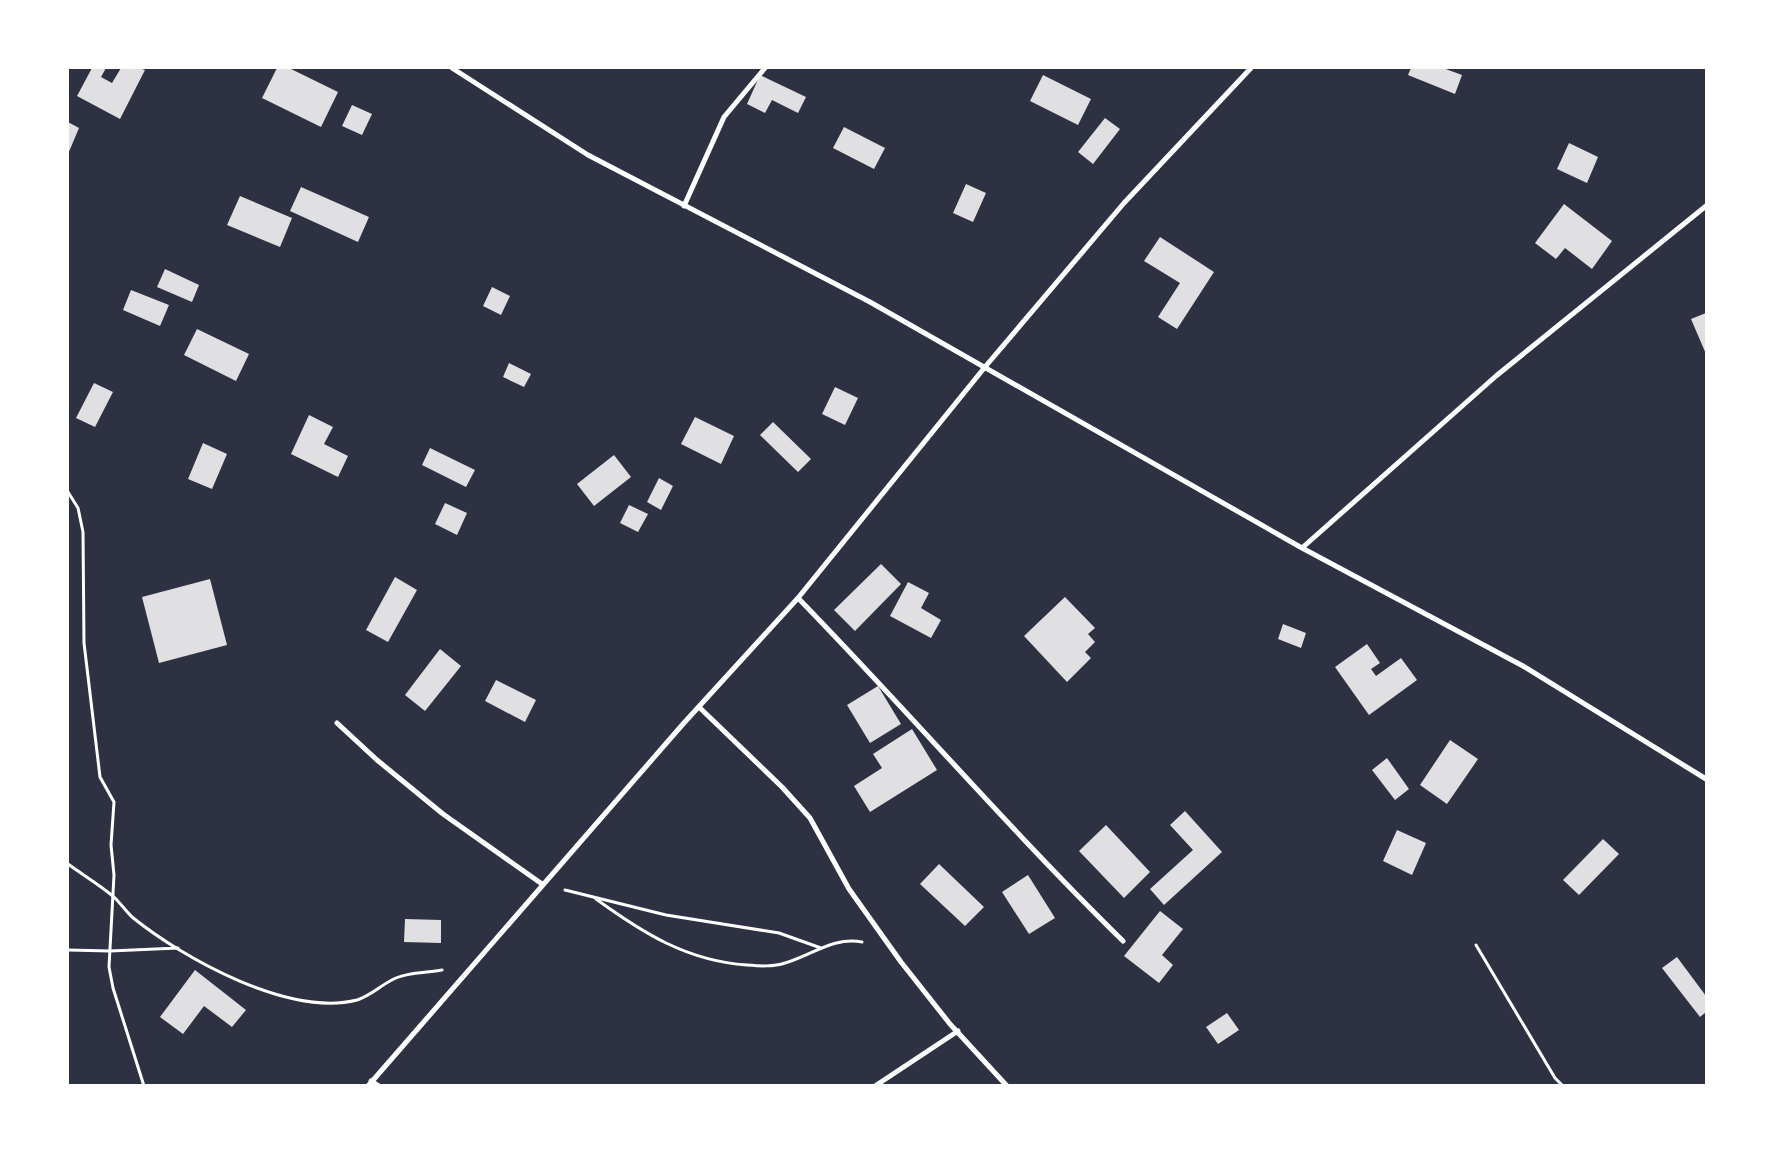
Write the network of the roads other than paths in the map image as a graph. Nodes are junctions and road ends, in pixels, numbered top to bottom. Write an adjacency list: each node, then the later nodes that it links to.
1 (452, 68): 4 (street)
2 (765, 68): 4 (street)
3 (1251, 68): 6 (street)
4 (684, 206): 6 (street)
5 (1706, 206): 7 (street)
6 (985, 367): 7 (street); 8 (street)
7 (1302, 548): 11 (street)
8 (798, 598): 9 (street); 13 (street)
9 (699, 706): 12 (street); 14 (street)
10 (338, 723): 12 (street)
11 (1706, 779)
12 (542, 884): 15 (street)
13 (1123, 941)
14 (958, 1031): 17 (street); 18 (street)
15 (369, 1083): 16 (street)
16 (379, 1086)
17 (875, 1086)
18 (1008, 1086)

